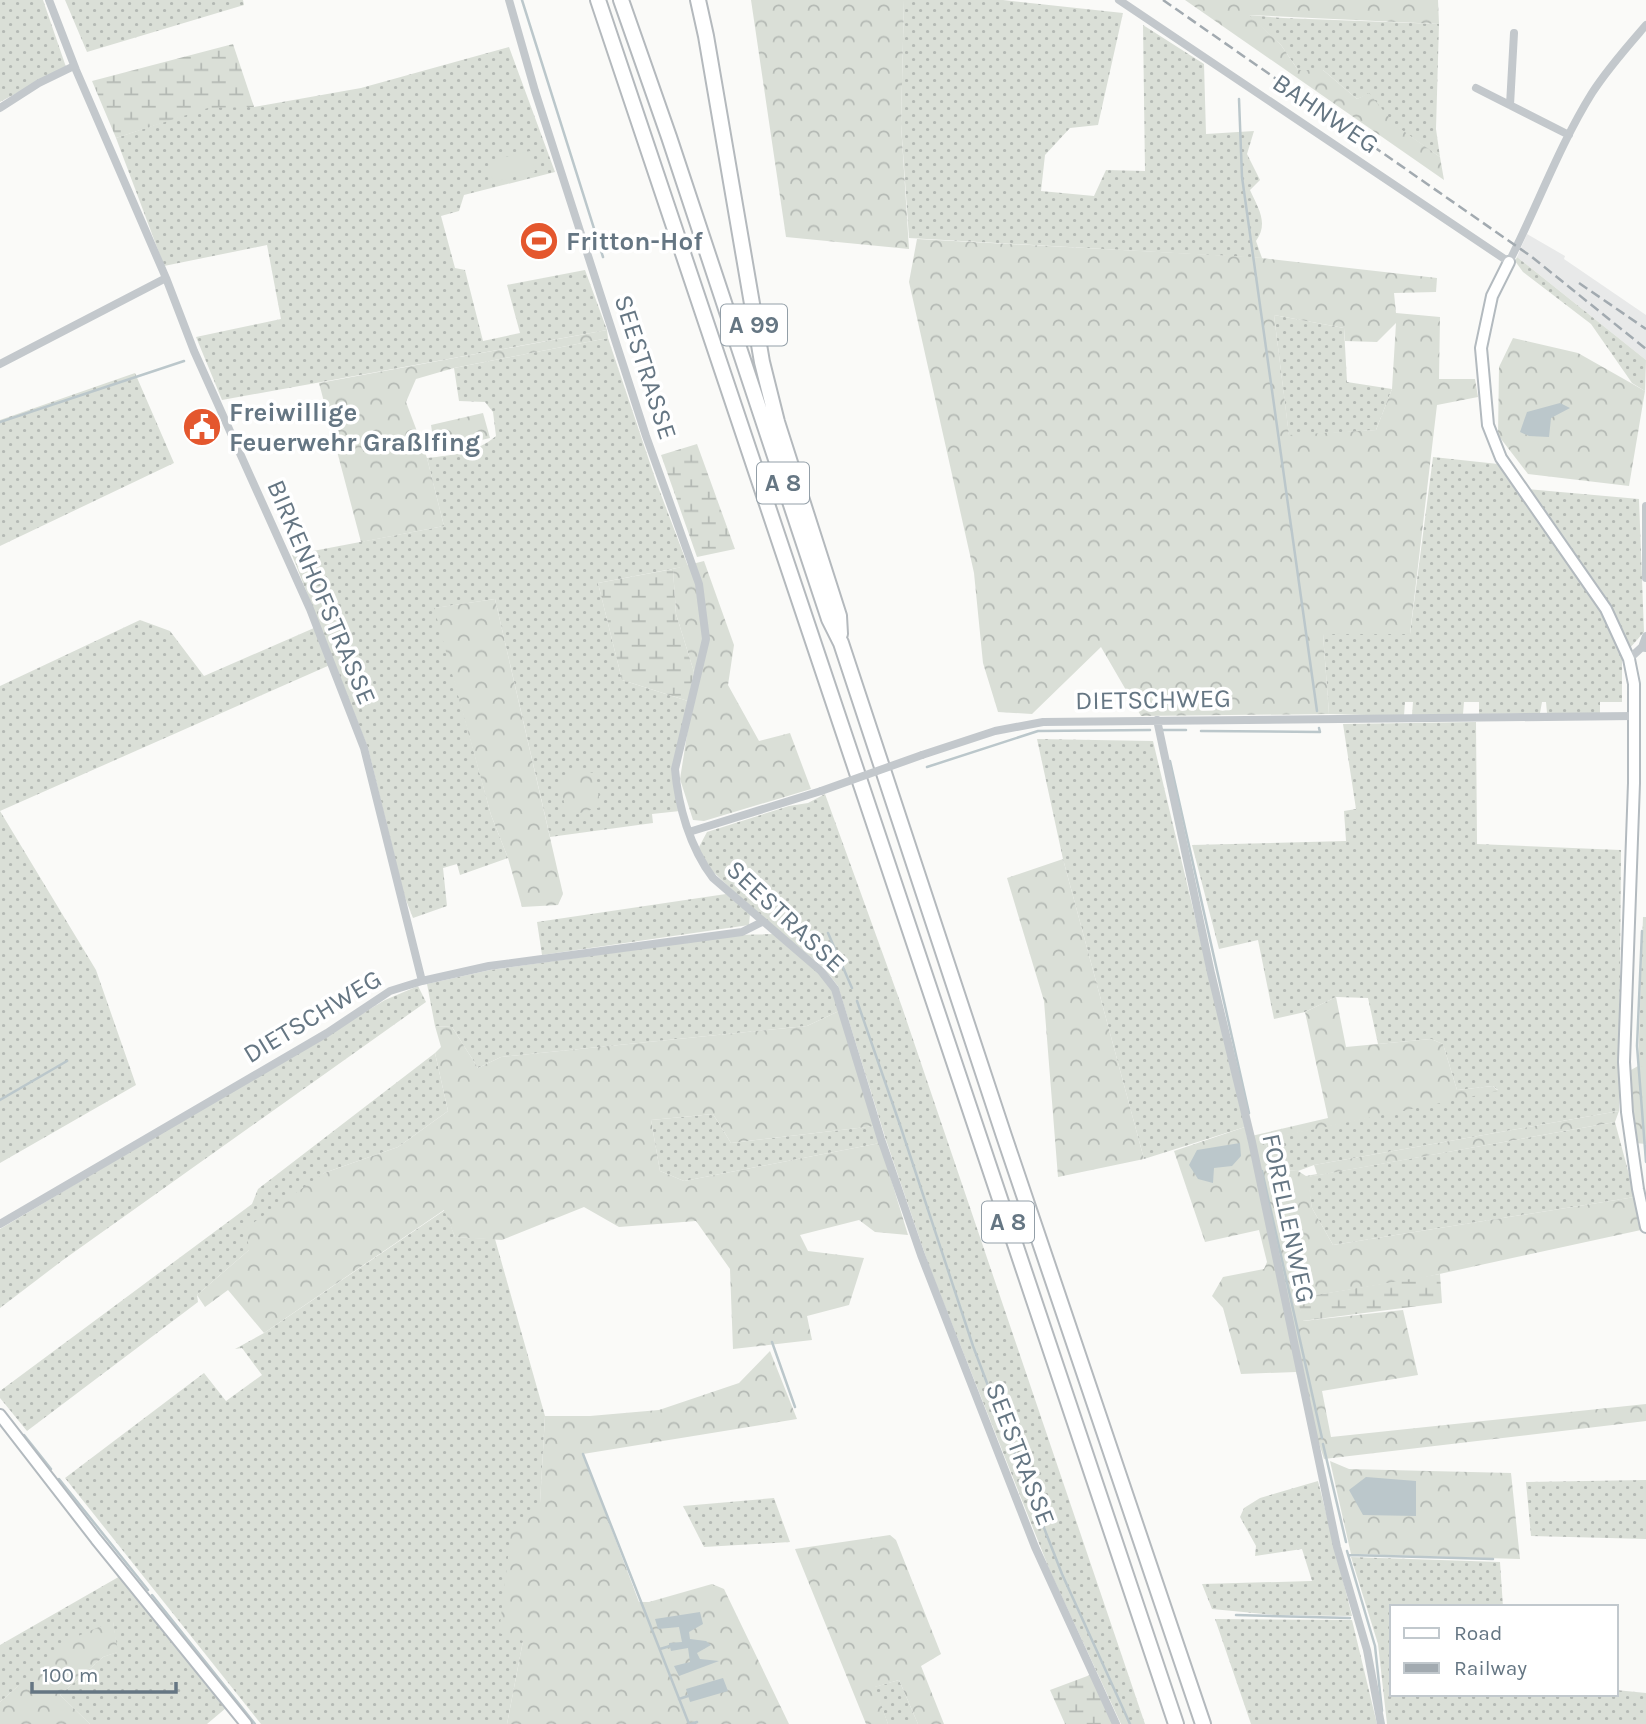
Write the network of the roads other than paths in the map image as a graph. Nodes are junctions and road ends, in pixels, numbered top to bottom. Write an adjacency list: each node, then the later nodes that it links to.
1 (49, 0): 9 (street, BIRKENHOFSTRASSE)
2 (509, 0): 25 (street, SEESTRASSE)
3 (598, 0): 33 (highway, A 8)
4 (621, 0): 20 (highway, A 8)
5 (698, 0): 20 (highway, A 99)
6 (1119, 0): 14 (street, BAHNWEG)
7 (1646, 25): 13 (street)
8 (1514, 33): 11 (street)
9 (74, 66): 12 (street); 15 (street, BIRKENHOFSTRASSE)
10 (1476, 88): 11 (street)
11 (1510, 105): 13 (street)
12 (0, 108)
13 (1569, 135): 14 (street)
14 (1509, 262): 22 (street)
15 (166, 278): 16 (street); 27 (street, BIRKENHOFSTRASSE)
16 (0, 364)
17 (1646, 506): 18 (street)
18 (1646, 579)
19 (1646, 636): 21 (street)
20 (841, 643): 34 (highway, A 8)
21 (1644, 647): 22 (street)
22 (1629, 659): 23 (street)
23 (1634, 716): 24 (street, DIETSCHWEG); 29 (street)
24 (1157, 720): 25 (street, DIETSCHWEG, bridge); 35 (street, FORELLENWEG)
25 (689, 832): 26 (street, SEESTRASSE)
26 (762, 922): 27 (street, DIETSCHWEG); 32 (street, SEESTRASSE)
27 (422, 981): 28 (street, DIETSCHWEG)
28 (0, 1224)
29 (1646, 1227)
30 (0, 1415): 31 (street)
31 (246, 1724)
32 (1116, 1724)
33 (1177, 1724)
34 (1203, 1724)
35 (1381, 1724)

